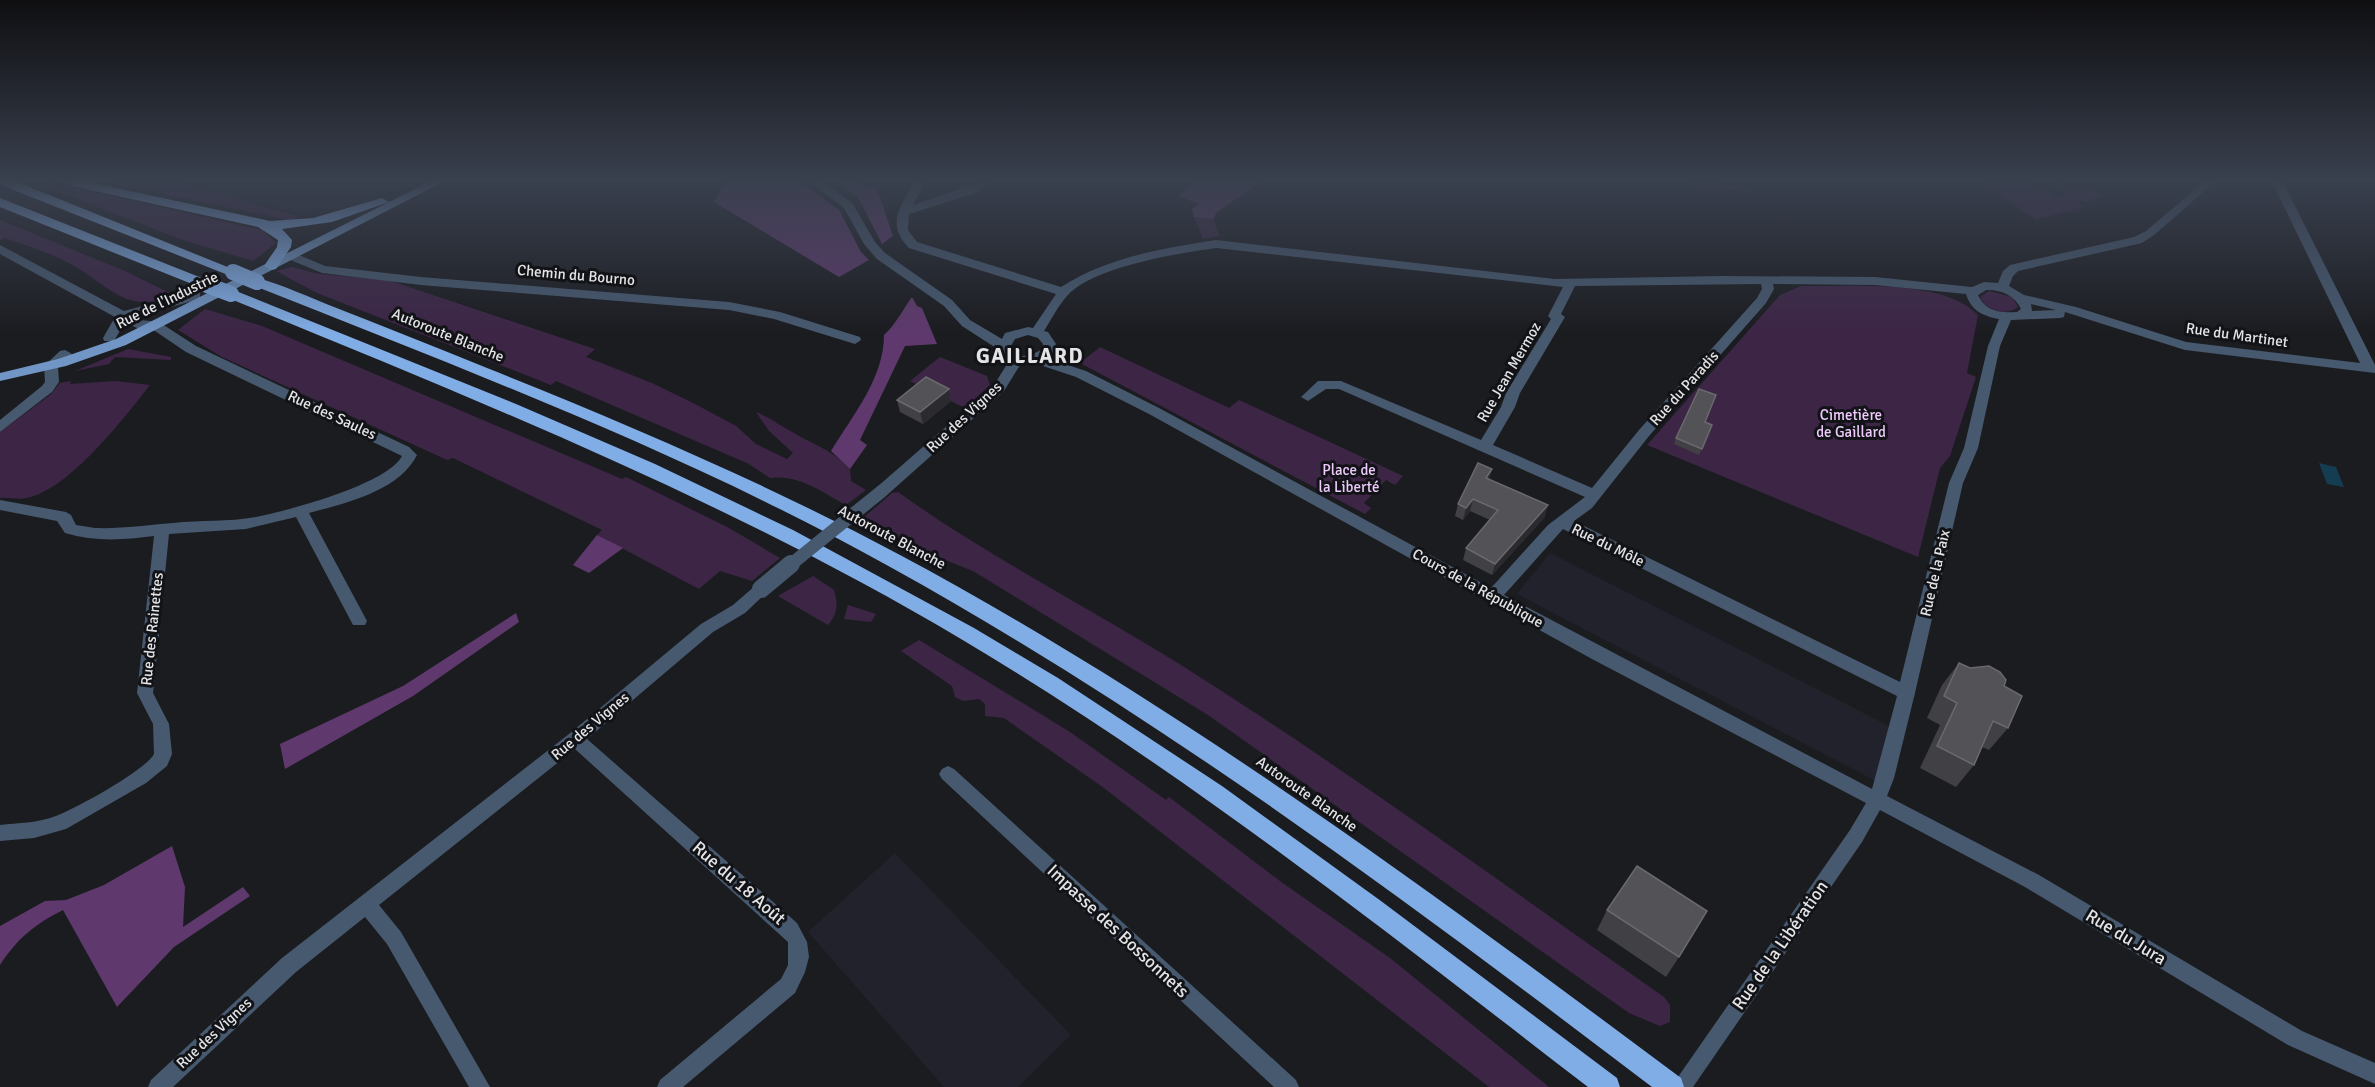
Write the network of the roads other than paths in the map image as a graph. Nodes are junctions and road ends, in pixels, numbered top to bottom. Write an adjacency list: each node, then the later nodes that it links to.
1 (77, 233): 63 (highway, bridge)
2 (134, 233): 64 (highway, Autoroute Blanche, bridge)
3 (275, 233): 11 (highway)
4 (326, 233): 11 (main road, Rue de l'Industrie)
5 (332, 233): 11 (main road, Rue de l'Industrie)
6 (864, 233): 13 (street)
7 (902, 233): 17 (street)
8 (2150, 233): 16 (street)
9 (2303, 233): 38 (street)
10 (0, 249): 23 (street)
11 (286, 255): 12 (highway); 19 (main road, Rue de l'Industrie); 30 (street, Chemin du Bourno)
12 (271, 267): 26 (main road, Rue de l'Industrie)
13 (900, 269): 27 (street); 33 (street)
14 (1766, 280): 15 (street); 18 (street); 45 (street, Rue du Paradis)
15 (1570, 284): 17 (street); 44 (street, Rue Jean Mermoz)
16 (2002, 288): 18 (street); 20 (street, Rue du Martinet)
17 (1063, 292): 28 (street)
18 (1973, 295): 21 (street)
19 (196, 296): 23 (street); 26 (main road, Rue de l'Industrie)
20 (2022, 298): 22 (street); 25 (street, Rue du Martinet)
21 (1985, 311): 24 (street); 31 (street, Rue de la Paix)
22 (2022, 315): 24 (street, Rue du Martinet); 25 (street, Rue du Martinet)
23 (122, 316): 26 (street); 29 (street)
24 (2006, 317): 31 (street, Rue de la Paix)
25 (2098, 320): 38 (street, Rue du Martinet)
26 (147, 326): 29 (main road, Rue de l'Industrie); 39 (main road, Rue de l'Industrie); 47 (street, Rue des Saules)
27 (1018, 332): 28 (street); 33 (street)
28 (1037, 332): 32 (street)
29 (109, 338): 34 (main road, Rue de l'Industrie)
30 (855, 340)
31 (1994, 346): 52 (street, Rue de la Paix)
32 (1050, 347): 35 (street); 40 (street, Cours de la République)
33 (1003, 348): 36 (street)
34 (65, 354): 37 (main road, Rue de l'Industrie); 39 (street)
35 (1035, 359): 36 (street); 40 (street, Cours de la République)
36 (1016, 360): 53 (street, Rue des Vignes, bridge)
37 (0, 369)
38 (2372, 369)
39 (51, 370): 41 (main road, Rue de l'Industrie); 43 (street)
40 (1081, 374): 50 (street, Cours de la République)
41 (0, 377)
42 (1308, 398): 44 (street)
43 (0, 427)
44 (1485, 446): 45 (street)
45 (1595, 495): 48 (street, Rue du Môle)
46 (0, 506): 49 (street, Rue des Saules)
47 (300, 510): 49 (street, Rue des Saules); 51 (street)
48 (1564, 523): 50 (street); 52 (street, Rue du Môle)
49 (162, 529): 56 (street, Rue des Rainettes)
50 (1493, 597): 55 (street, Cours de la République)
51 (359, 621)
52 (1907, 693): 55 (street, Rue de la Paix)
53 (575, 739): 57 (street, Rue des Vignes); 61 (street, Rue du 18 Août)
54 (948, 774): 62 (street, Impasse des Bossonnets)
55 (1876, 801): 58 (street, Rue du Jura); 65 (street, Rue de la Libération)
56 (0, 833)
57 (366, 904): 59 (street, Rue des Vignes); 60 (street)
58 (2375, 1074)
59 (158, 1087)
60 (480, 1087)
61 (667, 1087)
62 (1289, 1087)
63 (1608, 1087)
64 (1672, 1087)
65 (1681, 1087)

